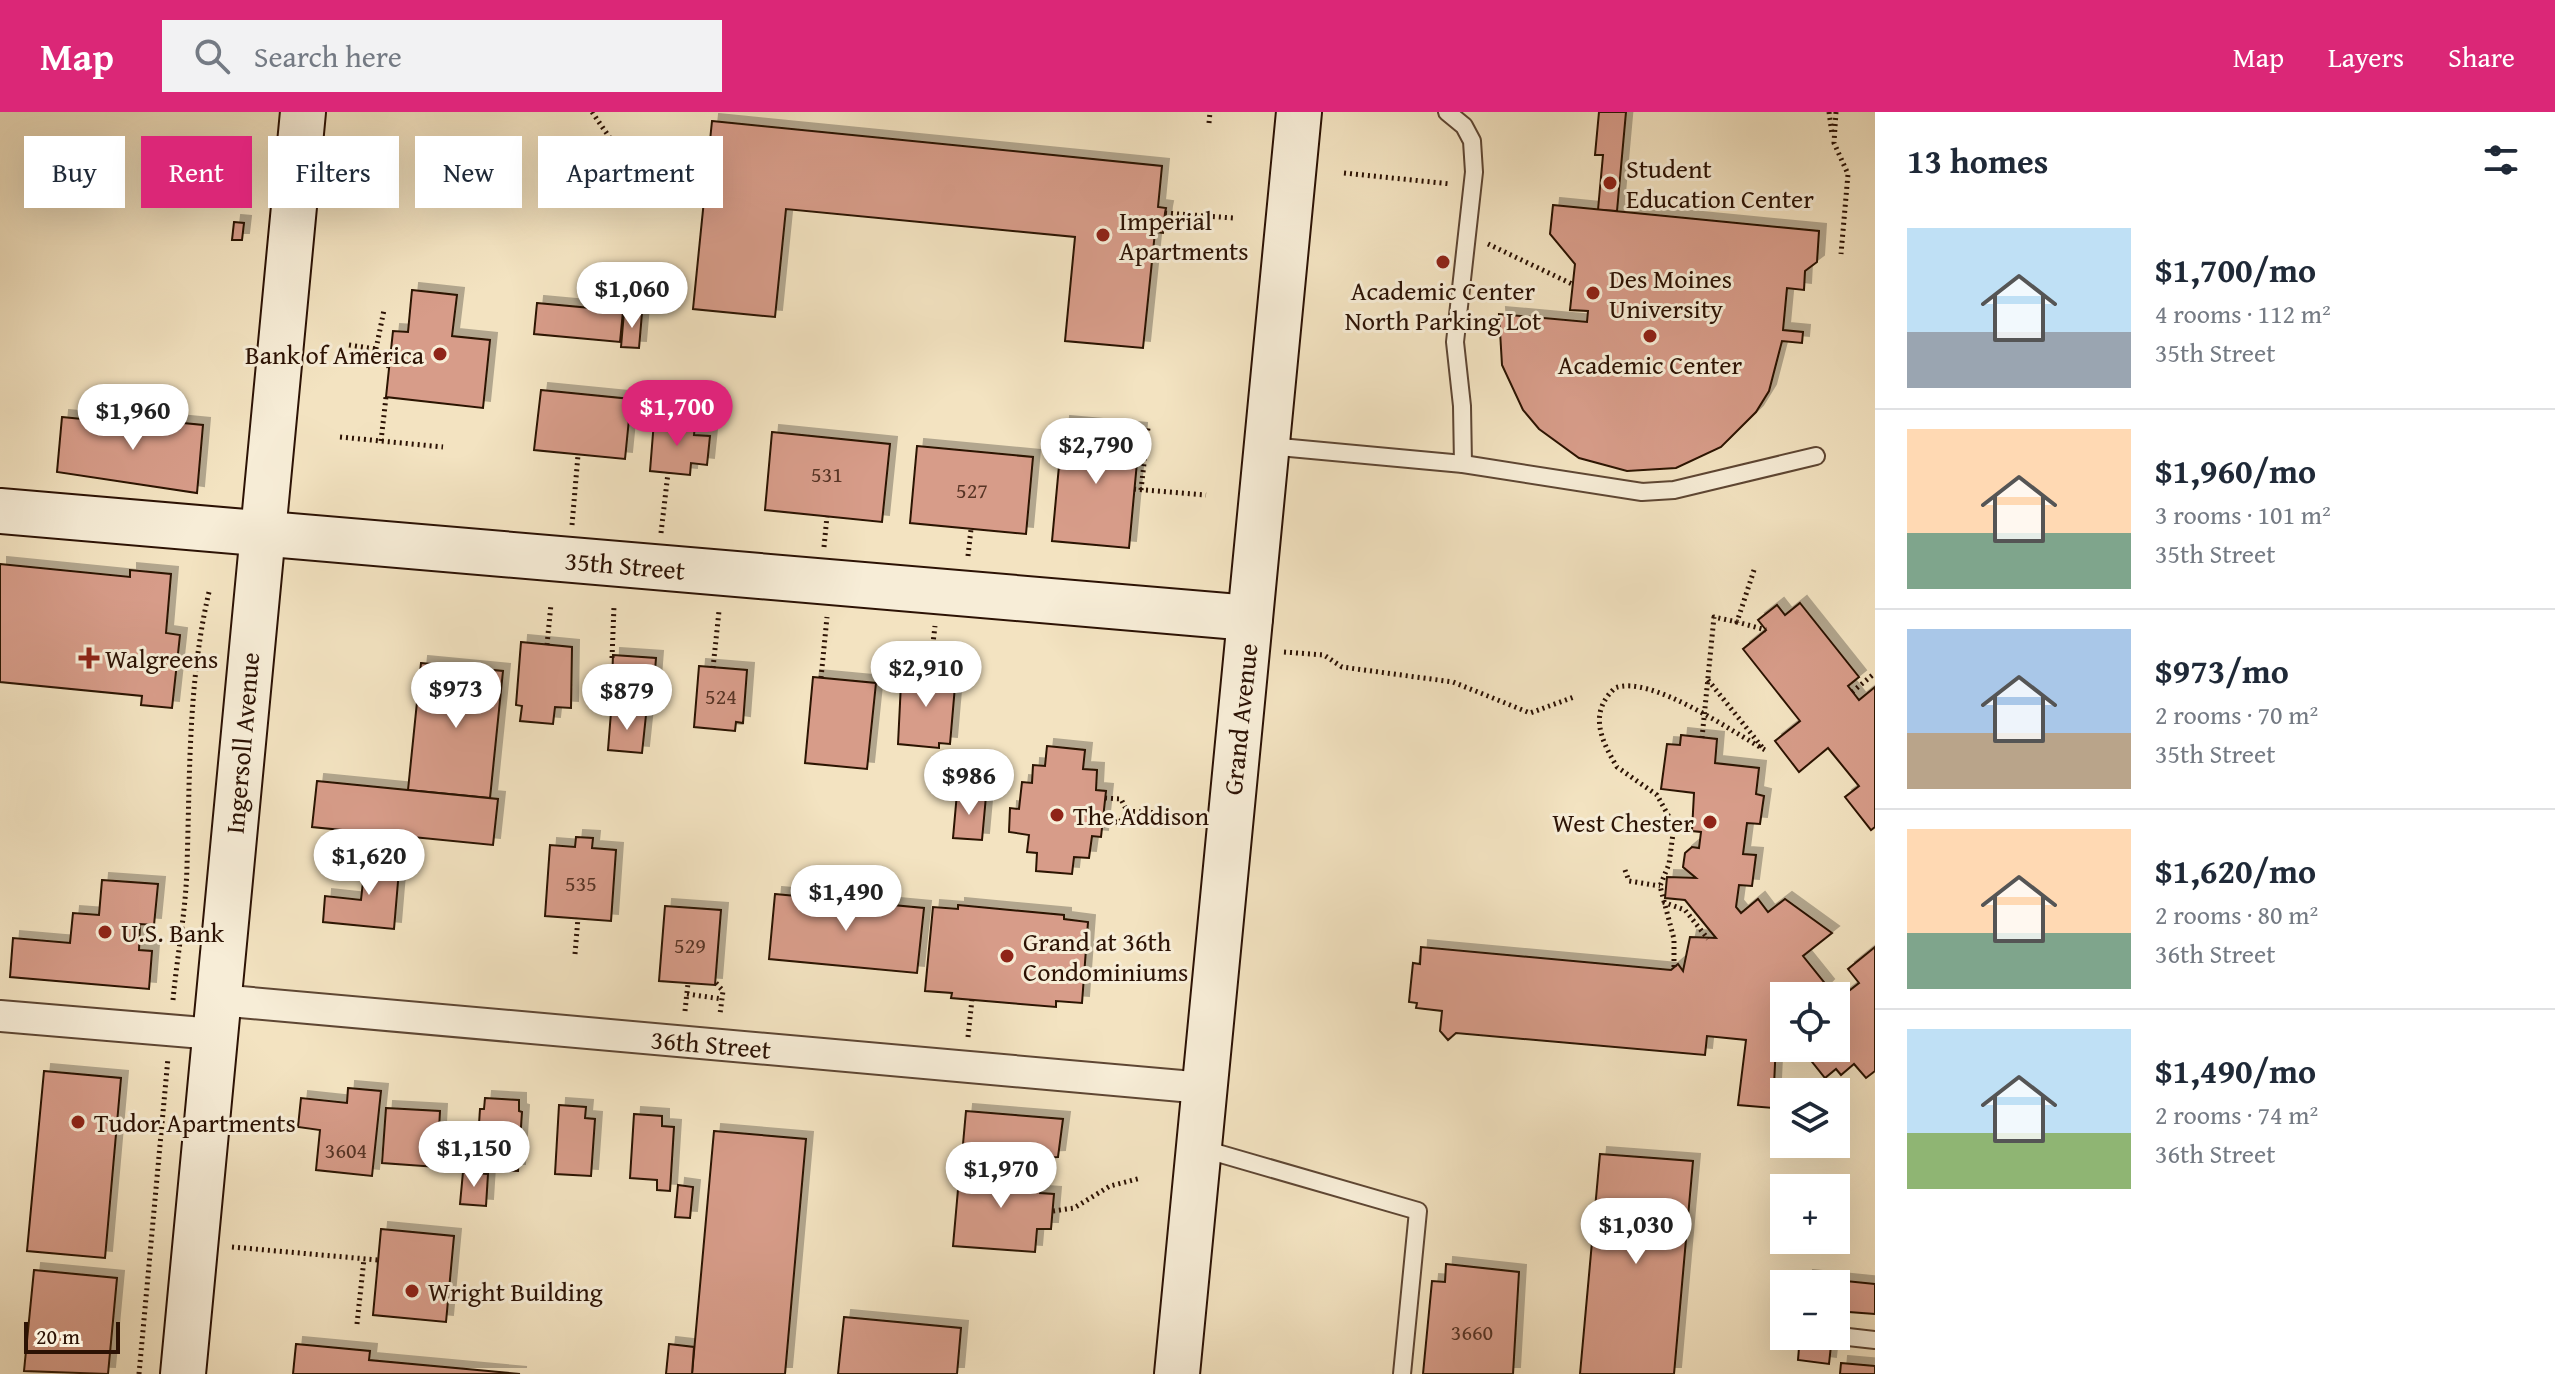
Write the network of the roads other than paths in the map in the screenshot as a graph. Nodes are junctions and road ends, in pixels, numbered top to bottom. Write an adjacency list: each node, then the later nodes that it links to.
1 (303, 112): 8 (main road, Ingersoll Avenue)
2 (1299, 112): 4 (main road, Grand Avenue)
3 (1447, 112): 6 (lane)
4 (1267, 446): 6 (lane); 9 (main road, Grand Avenue)
5 (1816, 456): 6 (lane)
6 (1463, 464)
7 (0, 511): 8 (main road, 35th Street)
8 (262, 536): 9 (main road, 35th Street); 11 (main road, Ingersoll Avenue)
9 (1248, 633): 12 (main road, Grand Avenue)
10 (0, 1016): 11 (street, 36th Street)
11 (216, 1017): 12 (street, 36th Street); 16 (main road, Ingersoll Avenue)
12 (1204, 1088): 13 (main road, Grand Avenue)
13 (1199, 1147): 17 (main road, Grand Avenue); 18 (lane)
14 (1850, 1337): 15 (lane)
15 (1875, 1340)
16 (183, 1374)
17 (1177, 1374)
18 (1402, 1374)

